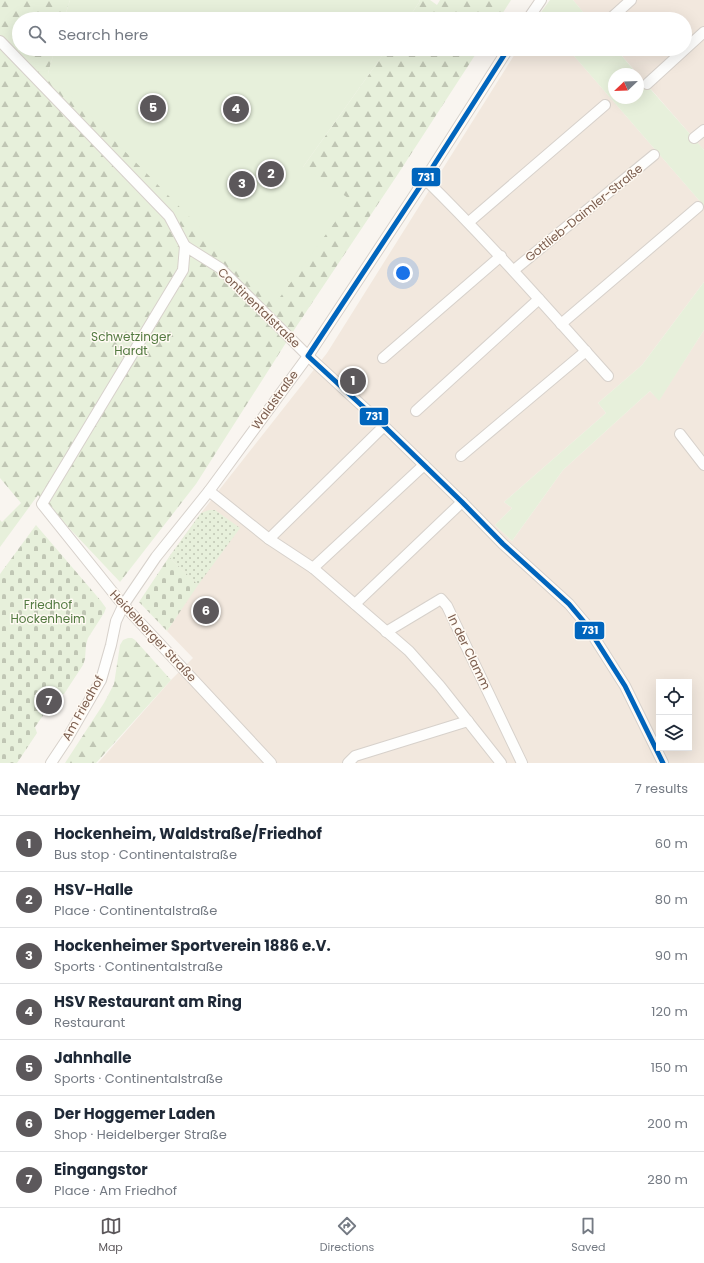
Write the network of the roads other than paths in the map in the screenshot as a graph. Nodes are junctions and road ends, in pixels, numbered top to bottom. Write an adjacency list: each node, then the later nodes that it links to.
1 (541, 0): 3 (street)
2 (631, 0): 4 (street)
3 (533, 12)
4 (618, 12)
5 (704, 32): 7 (street)
6 (0, 41): 8 (street, Continentalstraße)
7 (692, 43)
8 (12, 53)
9 (14, 56): 20 (street, Continentalstraße)
10 (504, 56): 17 (street, Waldstraße)
11 (678, 56): 12 (street)
12 (647, 84)
13 (605, 105): 19 (street)
14 (704, 130): 15 (street)
15 (694, 138)
16 (654, 155): 22 (street, Gottlieb-Daimler-Straße)
17 (425, 179): 19 (street, Gottlieb-Daimler-Straße); 26 (street, Waldstraße)
18 (698, 207): 24 (street)
19 (469, 222): 21 (street, Gottlieb-Daimler-Straße)
20 (185, 246): 26 (street, Continentalstraße); 39 (street, Heidelberger Straße)
21 (501, 256): 22 (street, Gottlieb-Daimler-Straße); 27 (street)
22 (514, 270): 23 (street, Gottlieb-Daimler-Straße)
23 (539, 299): 24 (street, Gottlieb-Daimler-Straße); 29 (street)
24 (561, 324): 25 (street, Gottlieb-Daimler-Straße)
25 (586, 351): 28 (street, Gottlieb-Daimler-Straße); 32 (street)
26 (308, 356): 30 (street, Continentalstraße); 35 (street, Waldstraße)
27 (383, 358)
28 (608, 376)
29 (416, 411)
30 (384, 426): 33 (street, Continentalstraße); 37 (street)
31 (680, 434): 34 (street)
32 (461, 456)
33 (424, 465): 36 (street, Continentalstraße); 38 (street)
34 (704, 465)
35 (209, 491): 37 (street); 39 (street, Waldstraße)
36 (462, 502): 40 (street); 48 (street, Continentalstraße)
37 (269, 538): 38 (street)
38 (313, 568): 40 (street)
39 (124, 604): 43 (street, Am Friedhof); 44 (street, Heidelberger Straße)
40 (355, 604): 41 (street)
41 (386, 632): 42 (street); 47 (street, In der Clamm)
42 (468, 721): 45 (street); 46 (street)
43 (51, 763)
44 (272, 763)
45 (348, 763)
46 (501, 763)
47 (522, 763)
48 (663, 763)

